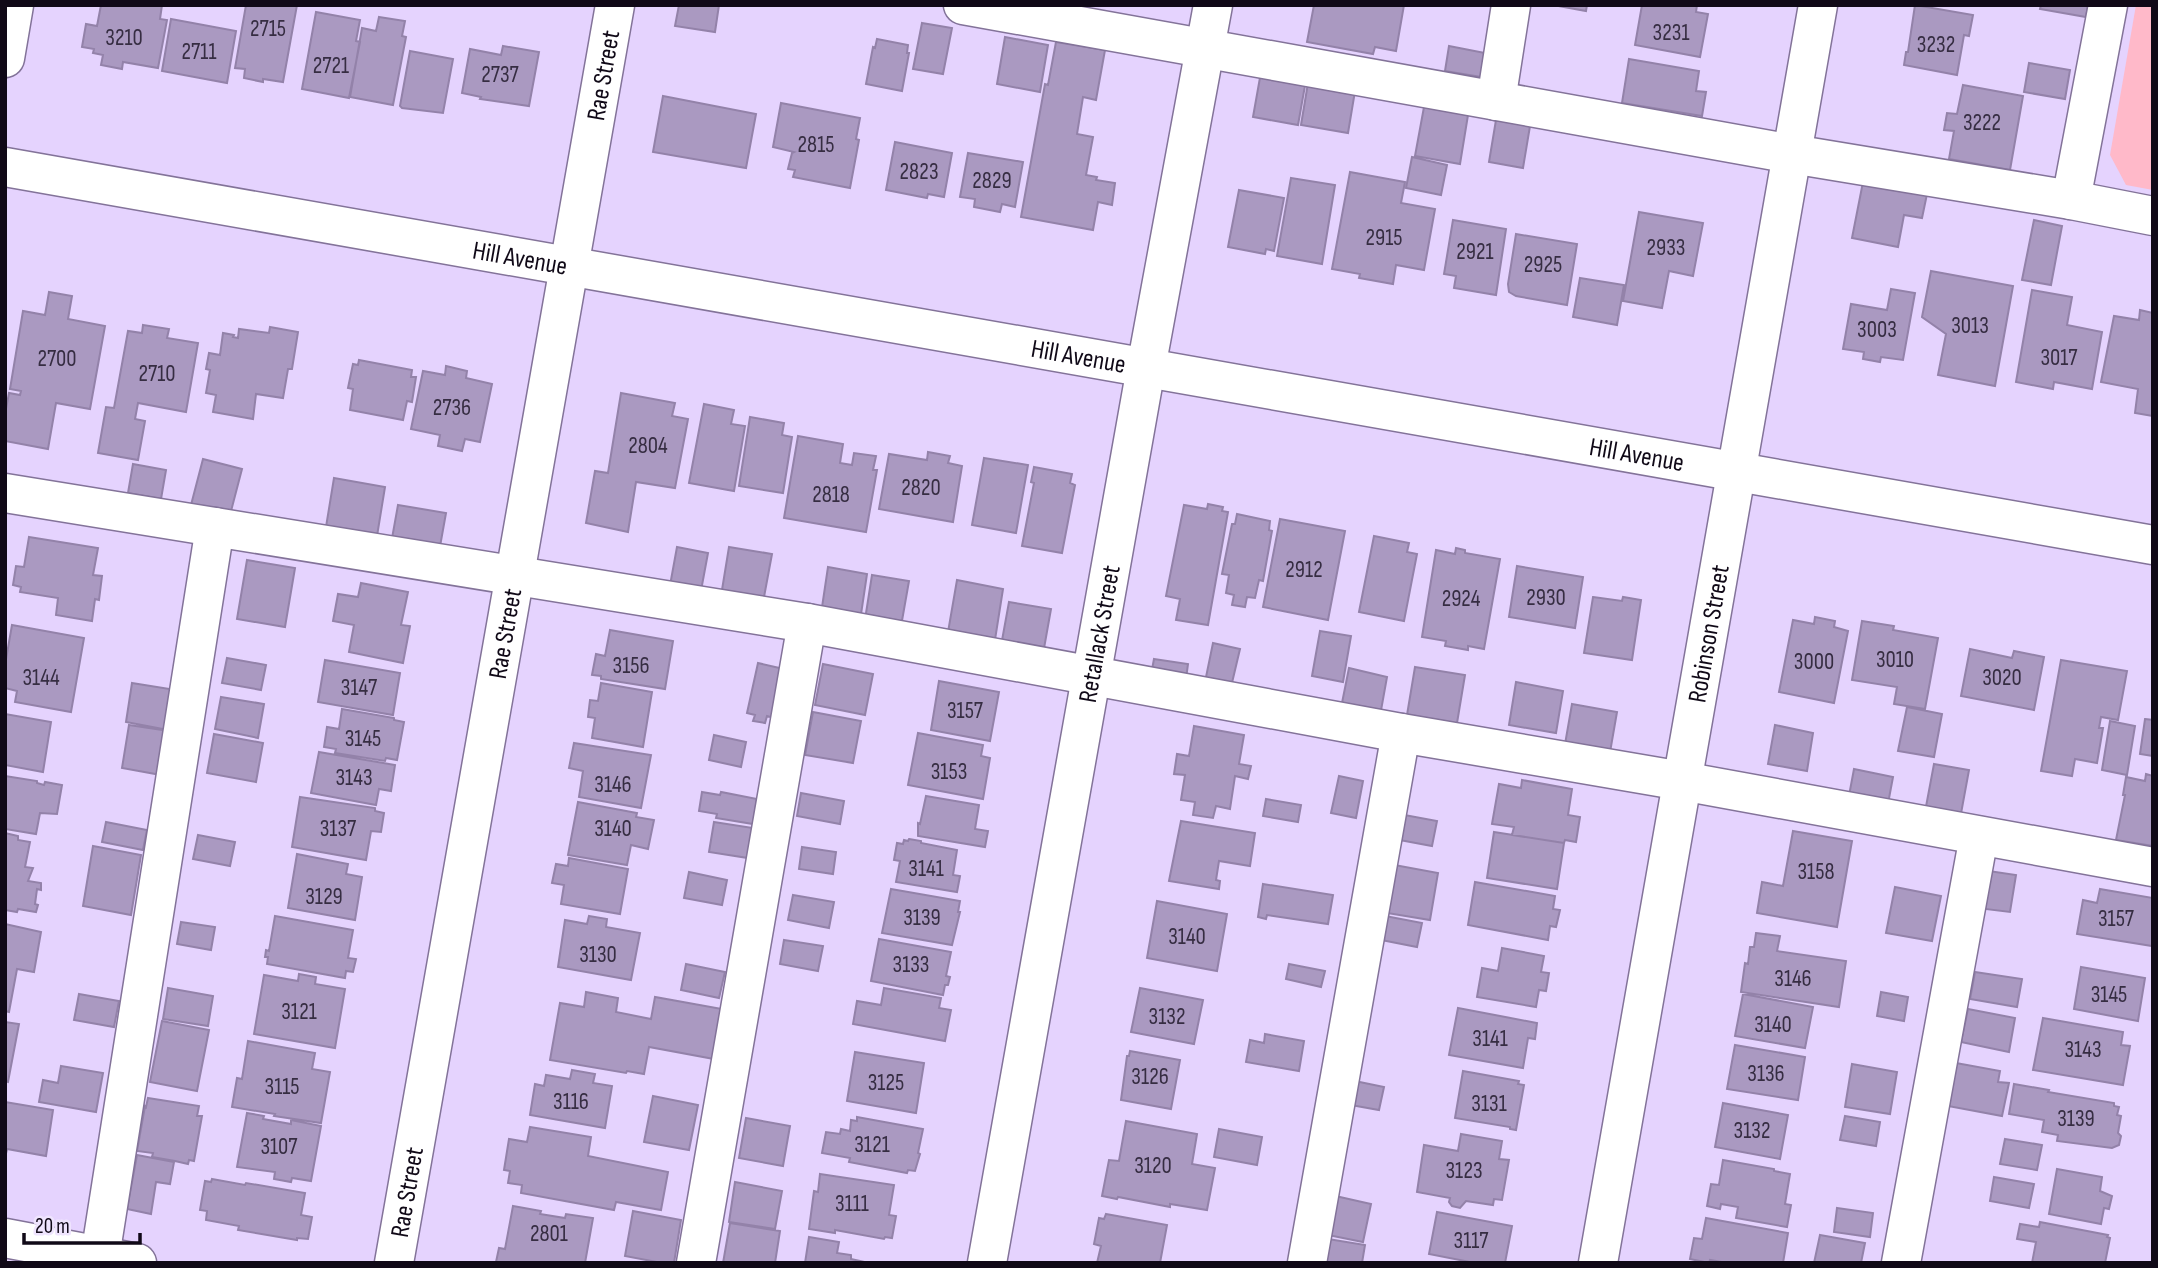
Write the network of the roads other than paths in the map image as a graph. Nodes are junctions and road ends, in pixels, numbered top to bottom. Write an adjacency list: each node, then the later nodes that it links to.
1 (14, 5): 9 (street)
2 (615, 5): 15 (street, Rae Street)
3 (963, 5): 8 (street)
4 (1213, 5): 8 (street, Retallack Street)
5 (1511, 5): 10 (street)
6 (1818, 5): 11 (street, Robinson Street)
7 (2108, 5): 13 (street)
8 (1206, 50): 10 (street); 16 (street, Retallack Street)
9 (5, 58)
10 (1496, 102): 11 (street)
11 (1792, 154): 13 (street); 17 (street, Robinson Street)
12 (5, 167): 15 (street, Hill Avenue)
13 (2071, 200): 14 (street)
14 (2153, 216)
15 (569, 266): 16 (street, Hill Avenue); 21 (street, Rae Street)
16 (1146, 368): 17 (street, Hill Avenue); 23 (street, Retallack Street)
17 (1736, 471): 20 (street, Hill Avenue); 25 (street, Robinson Street)
18 (5, 493): 19 (street)
19 (215, 527): 21 (street); 29 (street)
20 (2153, 545)
21 (515, 575): 22 (street); 31 (street, Rae Street)
22 (807, 623): 23 (street); 32 (street)
23 (1091, 674): 24 (street); 33 (street, Retallack Street)
24 (1401, 733): 25 (street); 34 (street)
25 (1682, 781): 26 (street); 35 (street, Robinson Street)
26 (1979, 836): 27 (street); 36 (street)
27 (2153, 867)
28 (5, 1238): 29 (street)
29 (99, 1259): 30 (street)
30 (137, 1263)
31 (394, 1263)
32 (696, 1263)
33 (987, 1263)
34 (1307, 1263)
35 (1598, 1263)
36 (1902, 1263)

